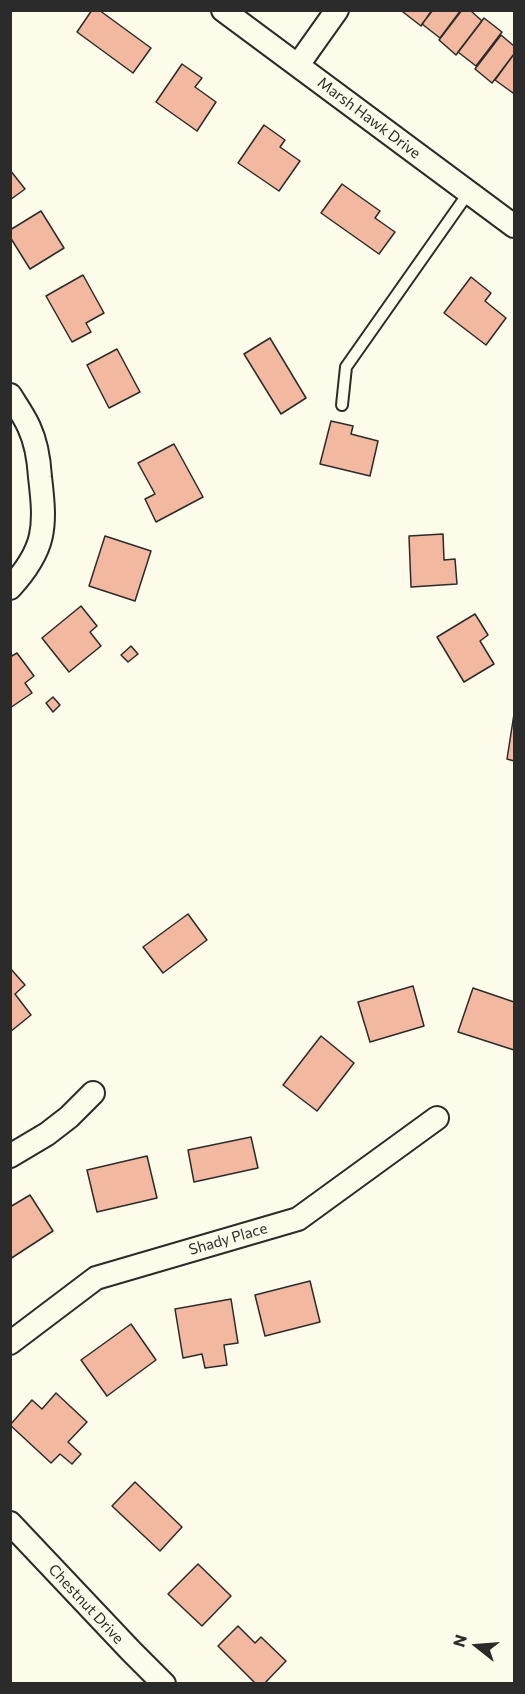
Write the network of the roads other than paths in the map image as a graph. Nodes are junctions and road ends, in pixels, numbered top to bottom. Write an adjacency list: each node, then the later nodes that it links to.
1 (223, 10): 3 (street, Marsh Hawk Drive)
2 (337, 10): 3 (street)
3 (298, 65): 4 (street, Marsh Hawk Drive)
4 (469, 192): 5 (street, Marsh Hawk Drive); 7 (lane)
5 (514, 226)
6 (10, 396): 8 (street)
7 (342, 405)
8 (10, 588)
9 (93, 1094): 11 (street)
10 (437, 1118): 12 (street, Shady Place)
11 (10, 1156)
12 (10, 1342)
13 (10, 1523): 14 (street, Chestnut Drive)
14 (164, 1683)

